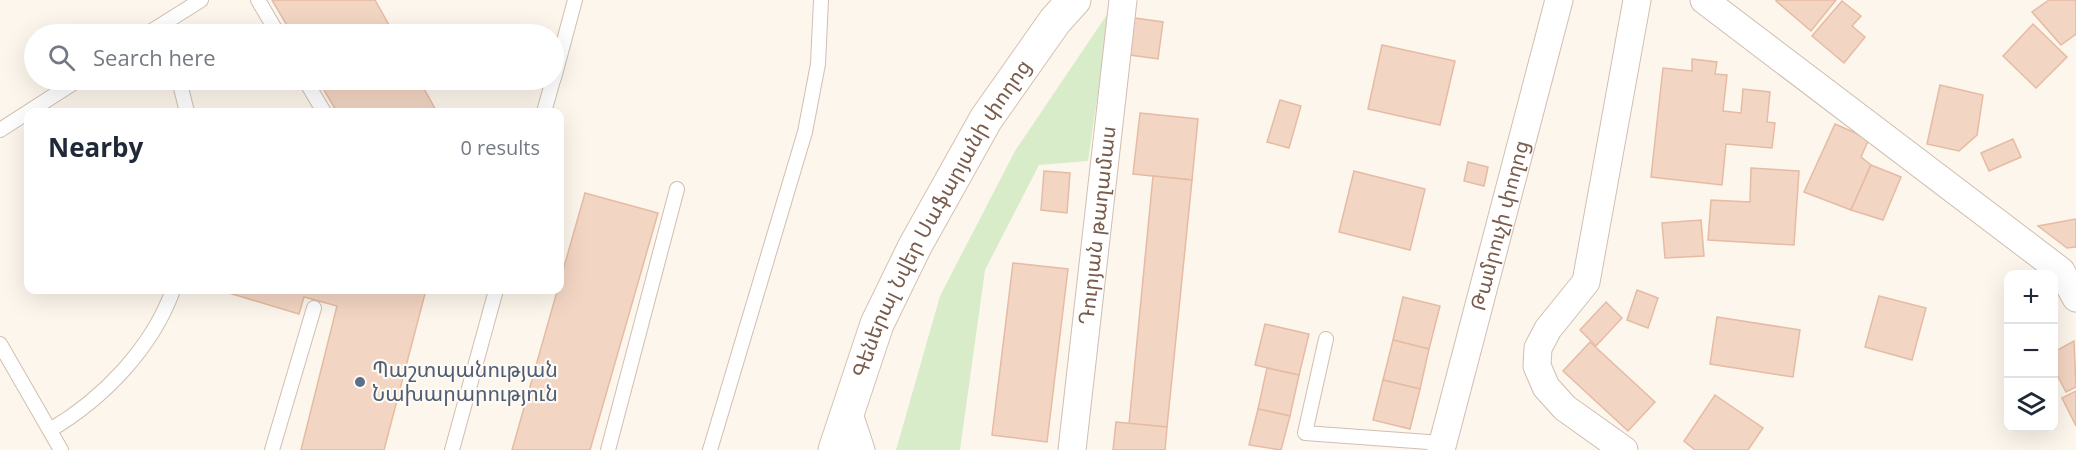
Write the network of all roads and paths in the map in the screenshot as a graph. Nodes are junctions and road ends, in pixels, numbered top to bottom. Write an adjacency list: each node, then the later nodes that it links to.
1 (201, 0): 10 (lane)
2 (258, 0): 11 (lane)
3 (575, 0): 12 (lane)
4 (821, 0): 38 (lane)
5 (1074, 0): 31 (street, Գեներալ Նվեր Սաֆարյանի փողոց)
6 (1123, 0): 41 (street, Դուրյան թաղամաս)
7 (1559, 0): 33 (street, Թամրուչի փողոց)
8 (1637, 0): 42 (street)
9 (1704, 0): 24 (street)
10 (166, 24)
11 (273, 24)
12 (564, 40)
13 (62, 90): 17 (lane)
14 (182, 90): 18 (lane)
15 (311, 90): 19 (lane)
16 (550, 90): 20 (lane)
17 (34, 108)
18 (186, 108)
19 (322, 108)
20 (545, 108)
21 (24, 115): 22 (lane)
22 (0, 130)
23 (677, 189): 37 (lane)
24 (2068, 270): 27 (street)
25 (172, 294): 32 (lane)
26 (495, 294): 36 (lane)
27 (2076, 298)
28 (314, 308): 35 (lane)
29 (1326, 339): 33 (lane)
30 (0, 344): 32 (lane)
31 (848, 411): 39 (street, Գեներալ Նվեր Սաֆարյանի փողոց); 40 (street)
32 (50, 430): 34 (lane)
33 (1442, 447)
34 (61, 450)
35 (272, 450)
36 (452, 450)
37 (608, 450)
38 (710, 450)
39 (835, 450)
40 (861, 450)
41 (1072, 450)
42 (1624, 450)

